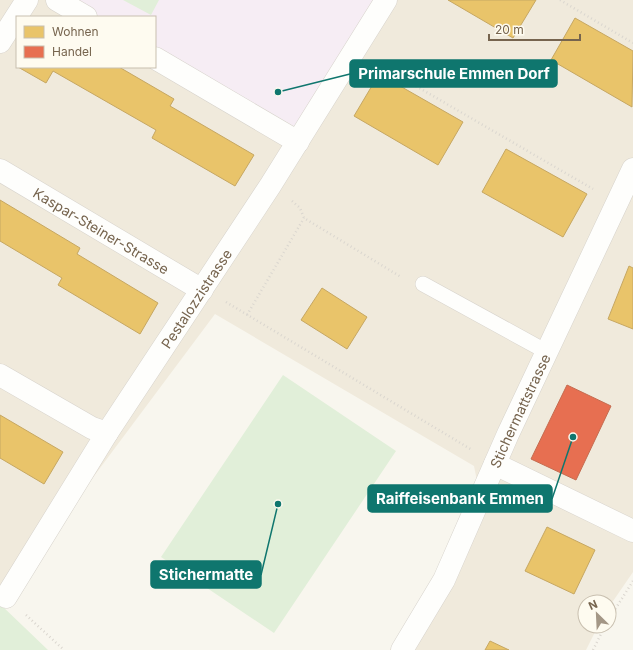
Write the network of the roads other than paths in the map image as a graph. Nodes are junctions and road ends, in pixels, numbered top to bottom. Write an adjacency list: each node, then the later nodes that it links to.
1 (27, 0): 4 (street)
2 (57, 0): 5 (street)
3 (386, 0): 9 (street, Pestalozzistrasse)
4 (17, 16)
5 (84, 16)
6 (16, 17): 7 (street)
7 (0, 42)
8 (156, 59): 9 (street)
9 (298, 142): 13 (street, Pestalozzistrasse)
10 (633, 169): 14 (street, Stichermattstrasse)
11 (0, 170): 13 (street, Kaspar-Steiner-Strasse)
12 (424, 284): 14 (lane)
13 (202, 290): 16 (street, Pestalozzistrasse)
14 (546, 352): 17 (street, Stichermattstrasse)
15 (0, 375): 16 (street)
16 (107, 433): 19 (street, Pestalozzistrasse)
17 (495, 464): 18 (street); 20 (street, Stichermattstrasse)
18 (633, 531)
19 (6, 596)
20 (402, 650)

